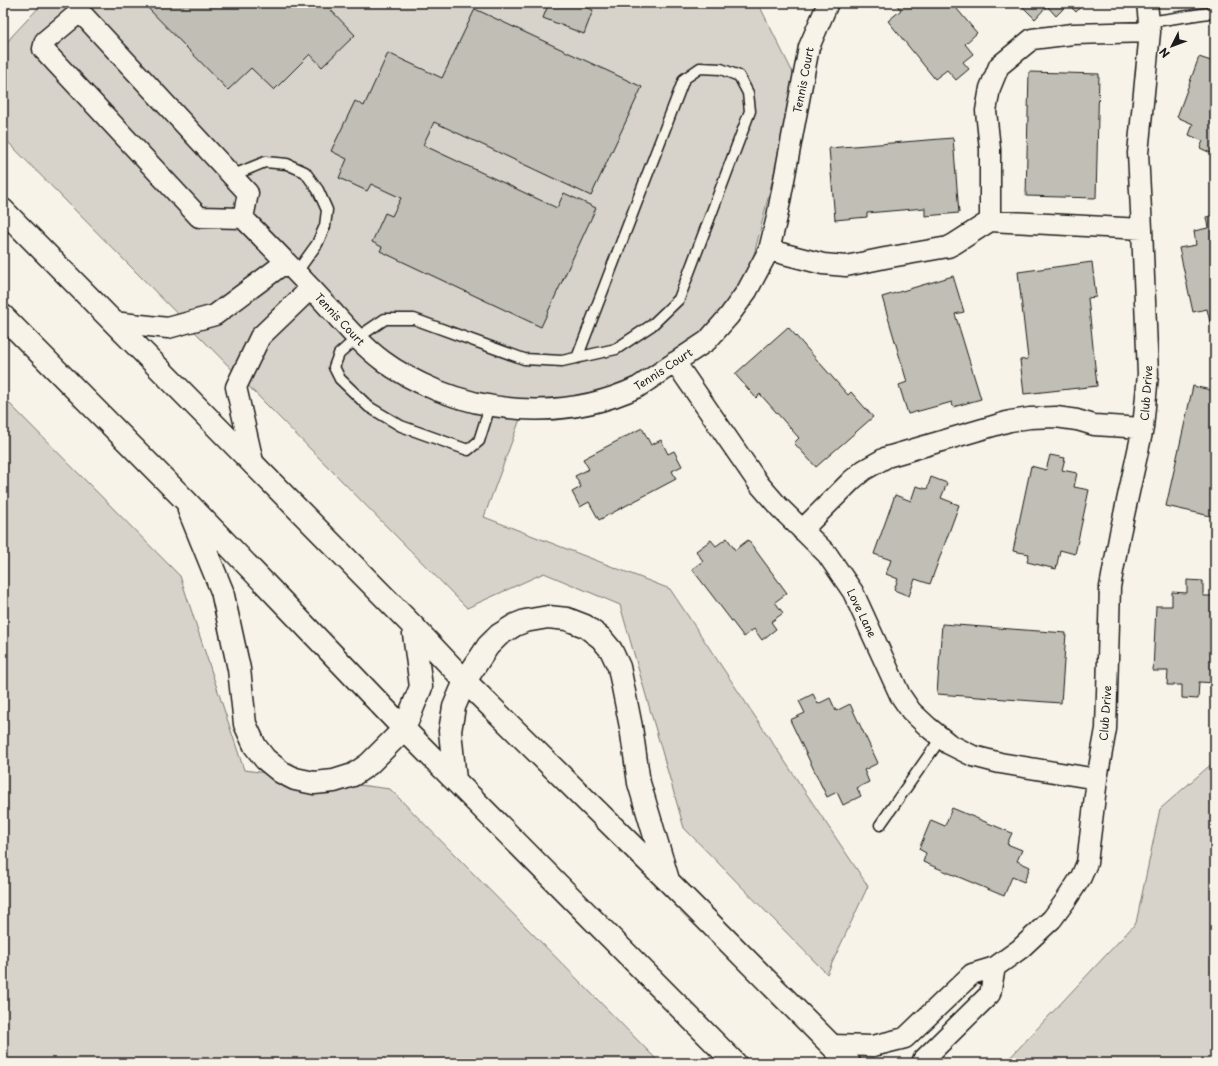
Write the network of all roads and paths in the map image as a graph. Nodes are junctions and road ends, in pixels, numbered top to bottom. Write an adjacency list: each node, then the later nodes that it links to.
1 (828, 3): 9 (street, Tennis Court)
2 (1215, 12): 3 (lane)
3 (1149, 19): 7 (street); 8 (street, Club Drive)
4 (231, 176): 6 (street); 6 (street); 10 (lane)
5 (3, 210): 13 (highway)
6 (243, 218): 10 (street)
7 (990, 221): 8 (street); 9 (street)
8 (1142, 229): 18 (street, Club Drive)
9 (769, 250): 16 (street, Tennis Court)
10 (291, 267): 11 (street); 13 (street)
11 (311, 288): 14 (street, Tennis Court); 19 (street, Tennis Court)
12 (3, 316): 20 (highway)
13 (114, 322): 19 (highway)
14 (357, 338): 15 (lane); 17 (street, Tennis Court); 17 (lane)
15 (577, 358): 15 (lane)
16 (675, 362): 17 (street, Tennis Court); 21 (street, Love Lane)
17 (490, 406)
18 (1143, 428): 21 (street); 26 (street, Club Drive)
19 (254, 466): 22 (highway)
20 (185, 500): 24 (highway); 24 (highway)
21 (802, 530): 25 (street, Love Lane)
22 (413, 626): 23 (highway); 24 (highway)
23 (465, 681): 27 (highway); 29 (highway); 29 (highway)
24 (404, 729): 27 (highway)
25 (941, 738): 26 (street, Love Lane); 28 (lane)
26 (1097, 779): 30 (street, Club Drive)
27 (455, 780): 34 (highway)
28 (880, 825)
29 (668, 881): 33 (highway)
30 (995, 967): 31 (street); 32 (street)
31 (920, 1024): 32 (street); 33 (street)
32 (940, 1043): 36 (street)
33 (831, 1045): 35 (highway)
34 (734, 1063)
35 (849, 1063)
36 (922, 1063)

